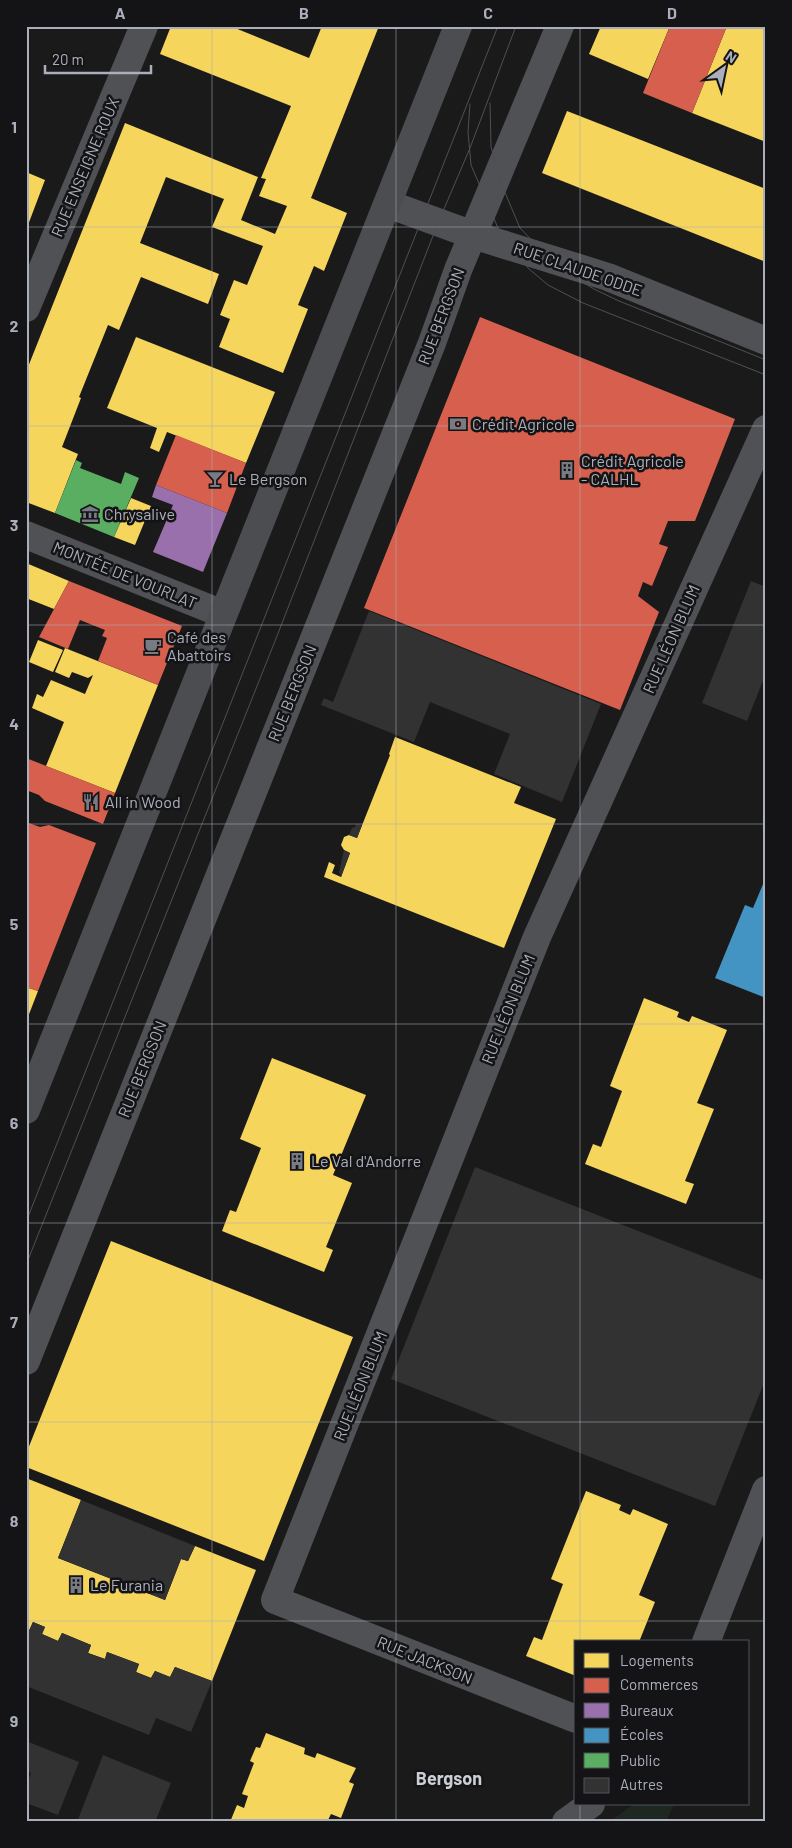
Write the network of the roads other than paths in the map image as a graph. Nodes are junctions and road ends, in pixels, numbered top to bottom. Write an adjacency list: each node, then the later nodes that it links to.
1 (144, 26): 6 (street, RUE ENSEIGNE ROUX)
2 (458, 26): 4 (main road)
3 (560, 26): 5 (street, RUE BERGSON)
4 (388, 204): 5 (street, RUE CLAUDE ODDE); 10 (main road)
5 (473, 235): 7 (street, RUE CLAUDE ODDE); 12 (street, RUE BERGSON)
6 (26, 308)
7 (766, 341)
8 (766, 429): 14 (street, RUE LÉON BLUM)
9 (26, 535): 10 (street, MONTÉE DE VOURLAT)
10 (224, 614): 11 (main road)
11 (26, 1110)
12 (26, 1361)
13 (766, 1490): 15 (street)
14 (275, 1600): 16 (street, RUE JACKSON)
15 (707, 1640)
16 (574, 1718)
17 (587, 1806): 18 (street)
18 (566, 1822)

